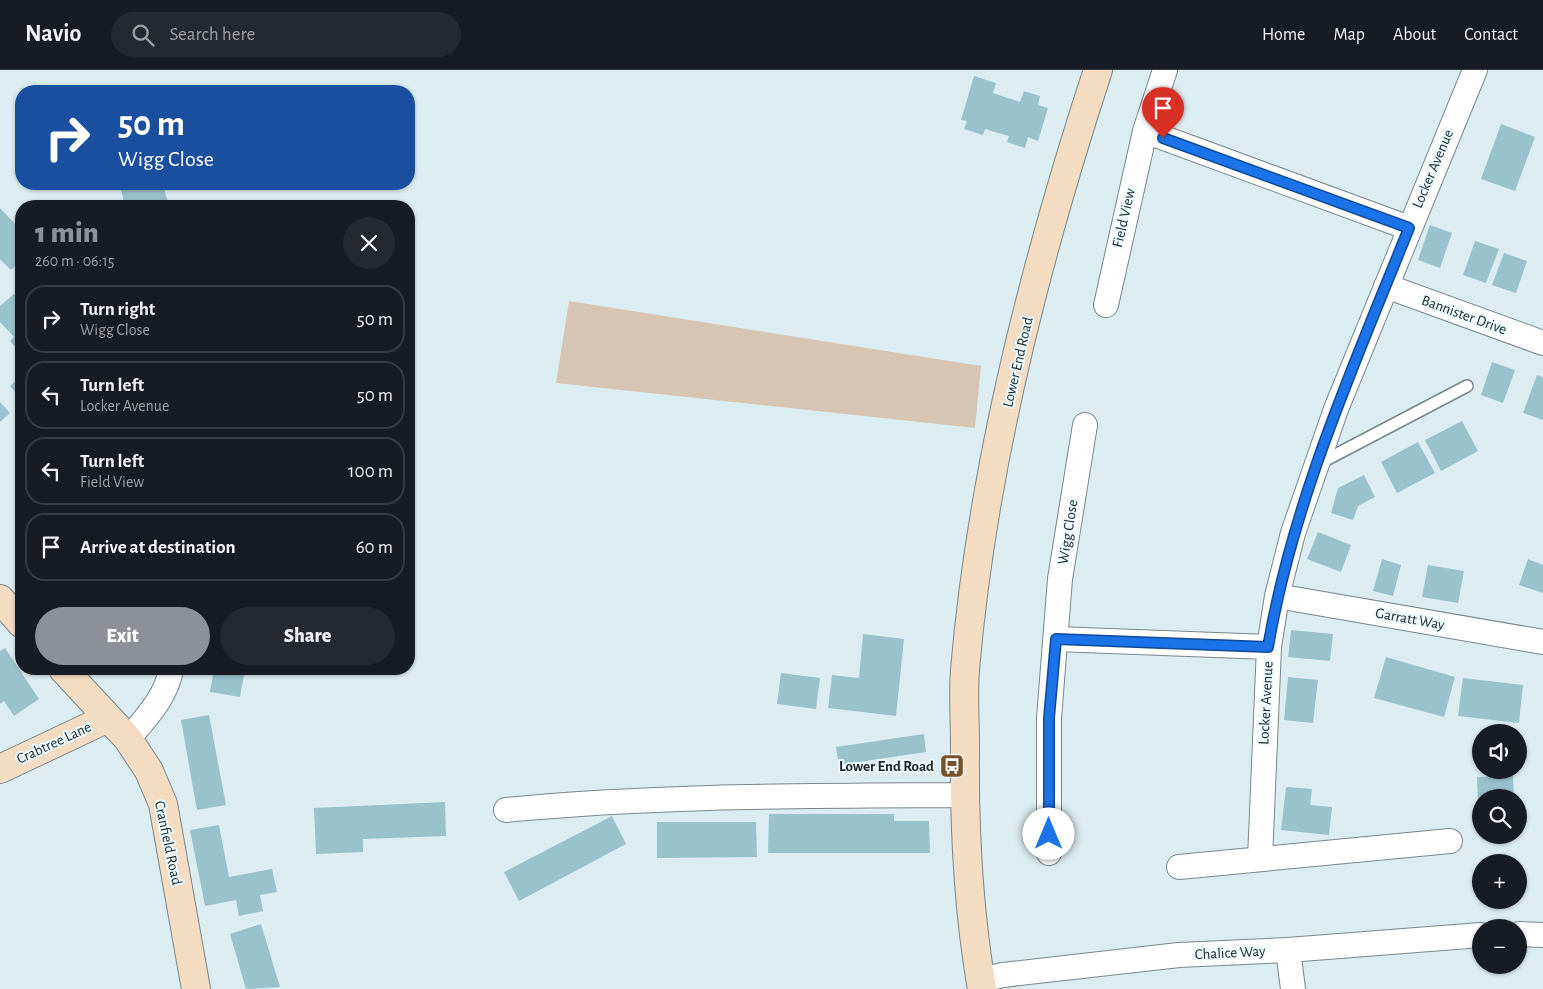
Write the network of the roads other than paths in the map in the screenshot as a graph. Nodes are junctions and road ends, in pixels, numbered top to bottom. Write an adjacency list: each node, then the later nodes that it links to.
1 (1098, 70): 23 (street, Lower End Road)
2 (1165, 70): 4 (street, Field View)
3 (1474, 70): 5 (street, Locker Avenue)
4 (1145, 131): 5 (street); 7 (street, Field View)
5 (1409, 228): 6 (street, Locker Avenue)
6 (1386, 286): 8 (street, Bannister Drive); 11 (street, Locker Avenue)
7 (1106, 305)
8 (1543, 343)
9 (1467, 386): 11 (lane)
10 (1086, 425): 15 (street, Wigg Close)
11 (1317, 464): 12 (street, Locker Avenue)
12 (1277, 596): 16 (street, Garratt Way); 17 (street, Locker Avenue)
13 (0, 599): 14 (street)
14 (15, 616)
15 (1056, 639): 17 (street); 26 (street, Wigg Close)
16 (1543, 642)
17 (1268, 647): 27 (street, Locker Avenue)
18 (69, 675): 20 (street, Cranfield Road)
19 (170, 675): 21 (street)
20 (108, 718): 21 (street, Cranfield Road); 22 (street, Crabtree Lane)
21 (128, 738): 34 (street, Cranfield Road)
22 (0, 769)
23 (964, 796): 24 (street); 33 (street, Lower End Road)
24 (506, 810)
25 (1450, 841): 27 (street)
26 (1049, 853)
27 (1260, 859): 28 (street)
28 (1180, 867)
29 (1527, 934): 30 (street)
30 (1543, 935)
31 (1472, 936): 32 (street, Chalice Way)
32 (1288, 950): 33 (street, Chalice Way); 35 (street)
33 (981, 984)
34 (196, 989)
35 (1293, 989)

